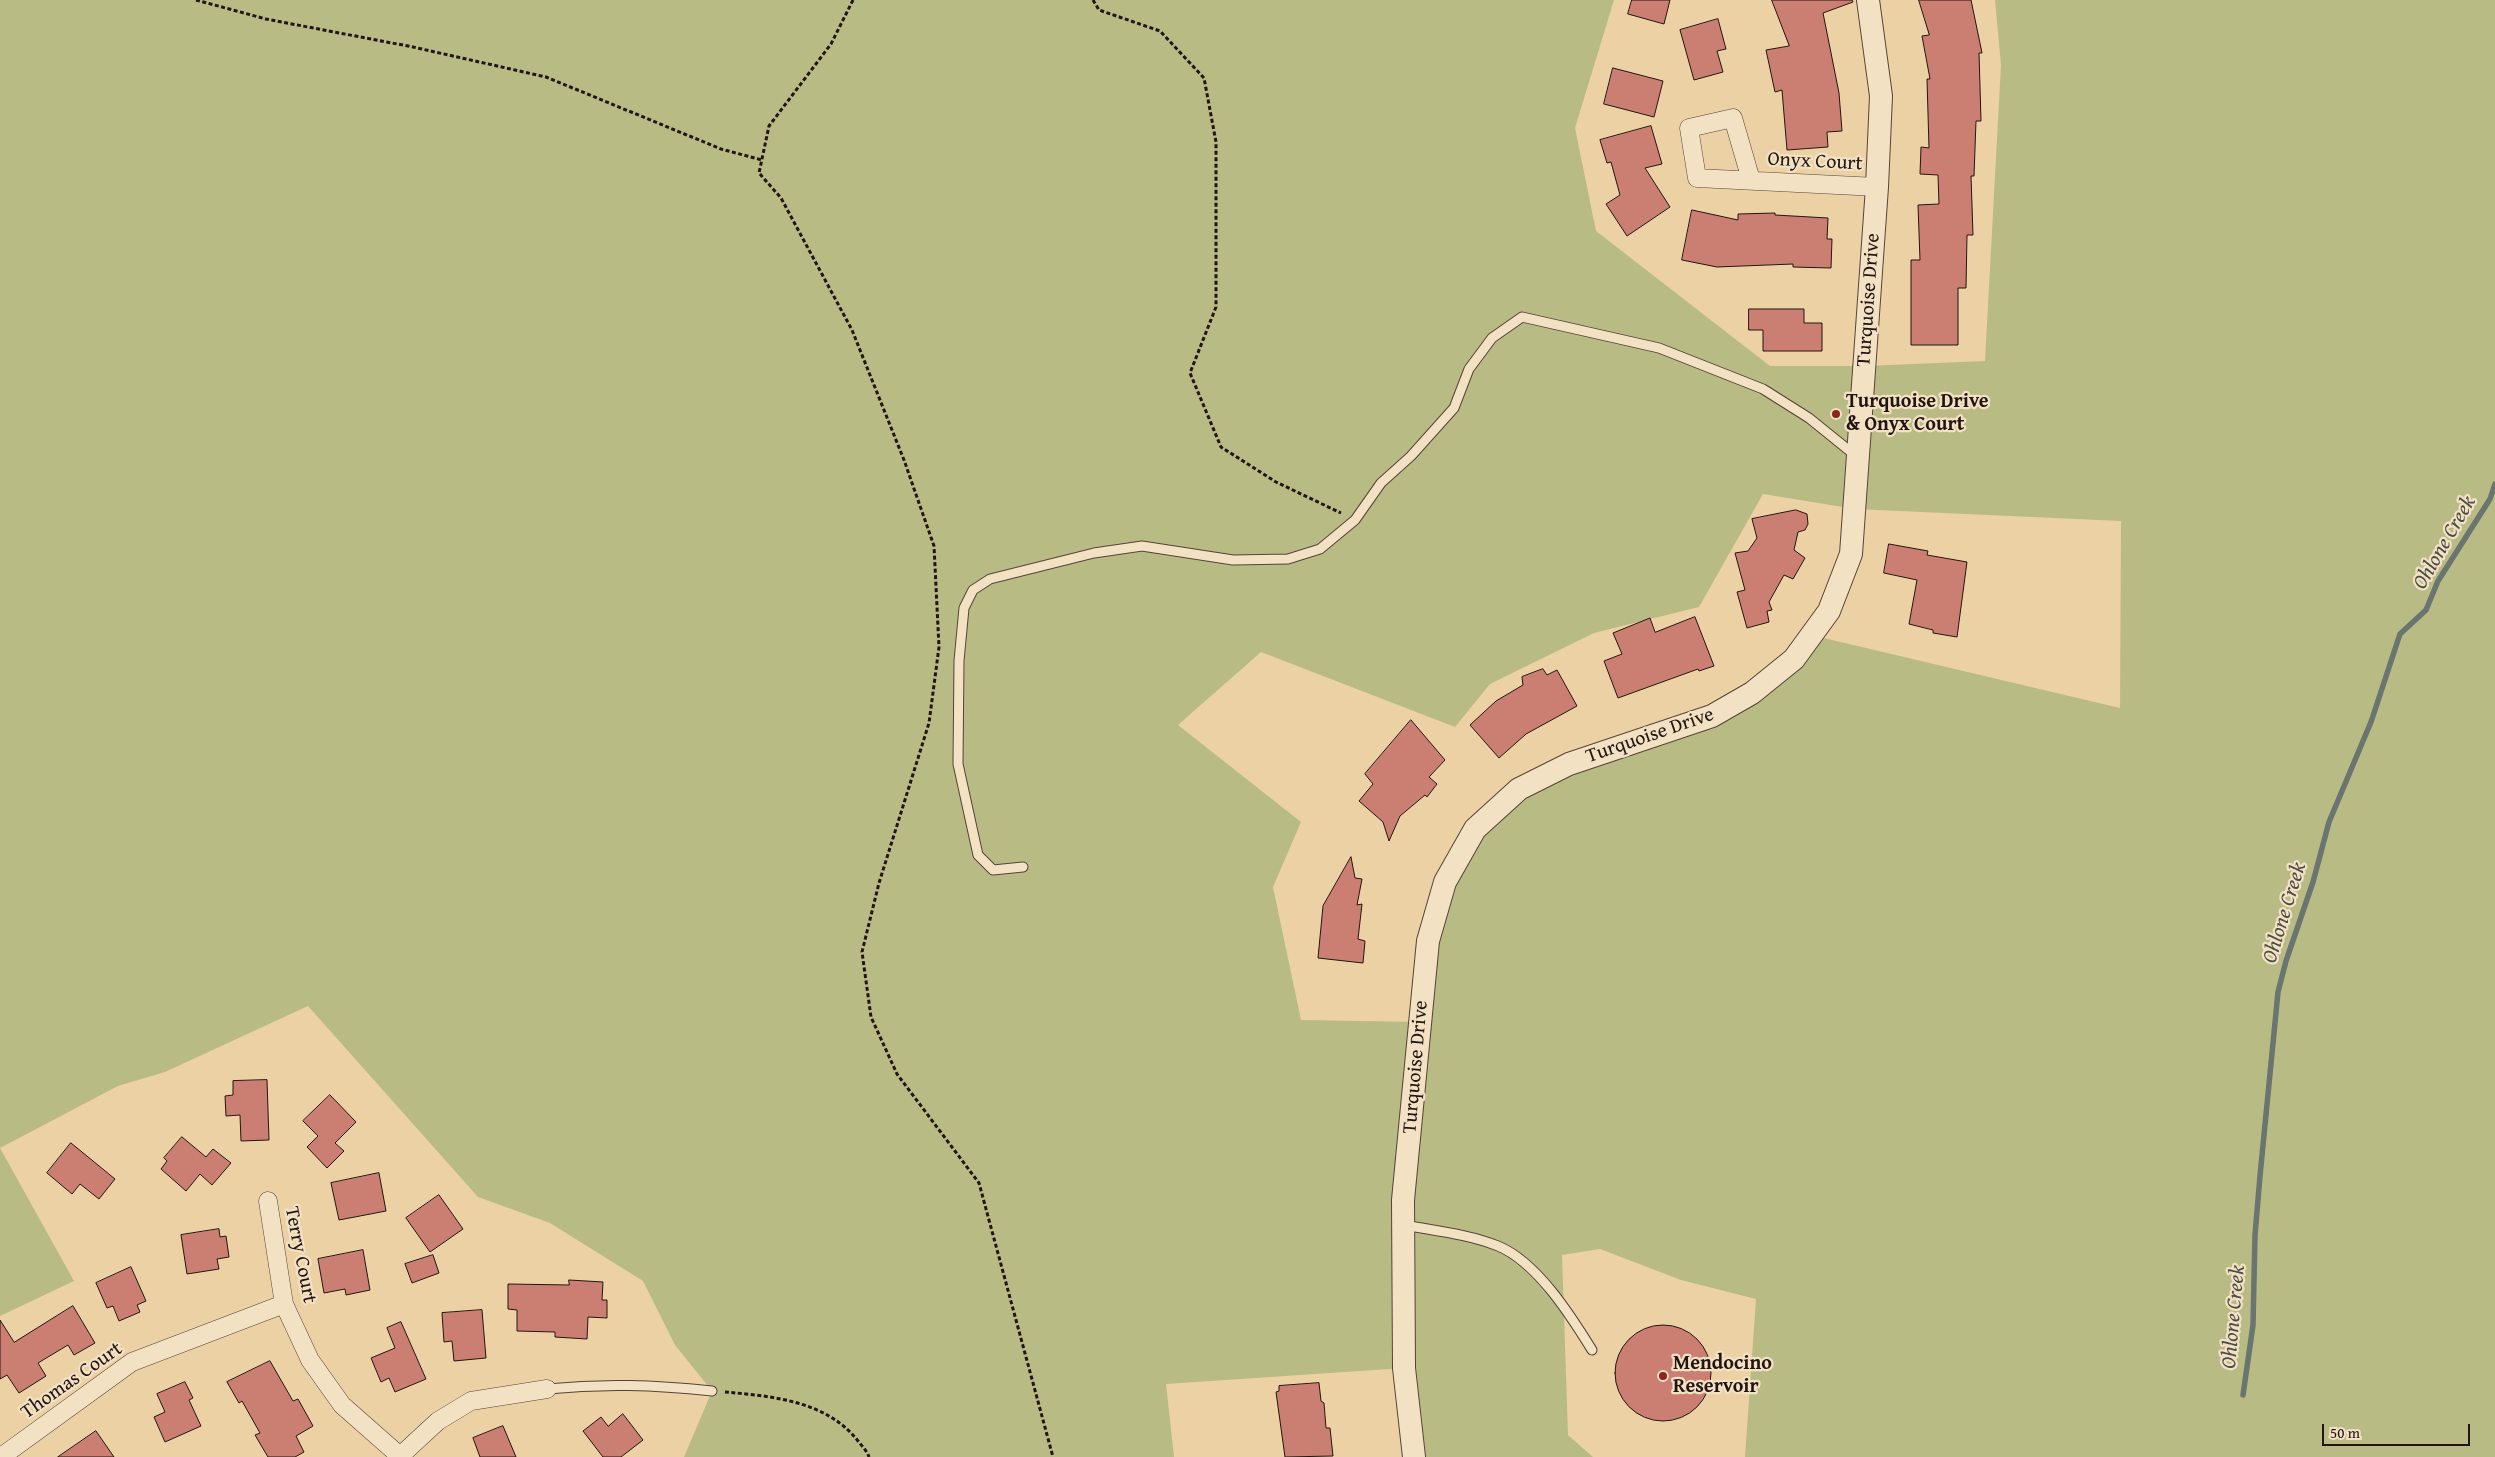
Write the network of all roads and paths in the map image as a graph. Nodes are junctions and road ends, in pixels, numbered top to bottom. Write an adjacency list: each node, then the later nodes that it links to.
1 (196, 0): 5 (path)
2 (853, 0): 5 (path)
3 (1093, 0): 9 (path)
4 (1868, 0): 7 (street, Turquoise Drive)
5 (762, 160): 20 (path)
6 (1751, 180): 7 (street, Onyx Court)
7 (1877, 186): 8 (street, Turquoise Drive)
8 (1858, 458): 9 (lane); 12 (street, Turquoise Drive)
9 (1356, 520): 10 (lane)
10 (1023, 867)
11 (268, 1201): 13 (street, Terry Court)
12 (1404, 1225): 14 (lane); 21 (street, Turquoise Drive)
13 (284, 1304): 17 (street, Thomas Court); 18 (street, Terry Court)
14 (1592, 1350)
15 (547, 1389): 16 (lane); 18 (street)
16 (712, 1391): 19 (path)
17 (1, 1457)
18 (400, 1457)
19 (869, 1457)
20 (1053, 1457)
21 (1414, 1457)

